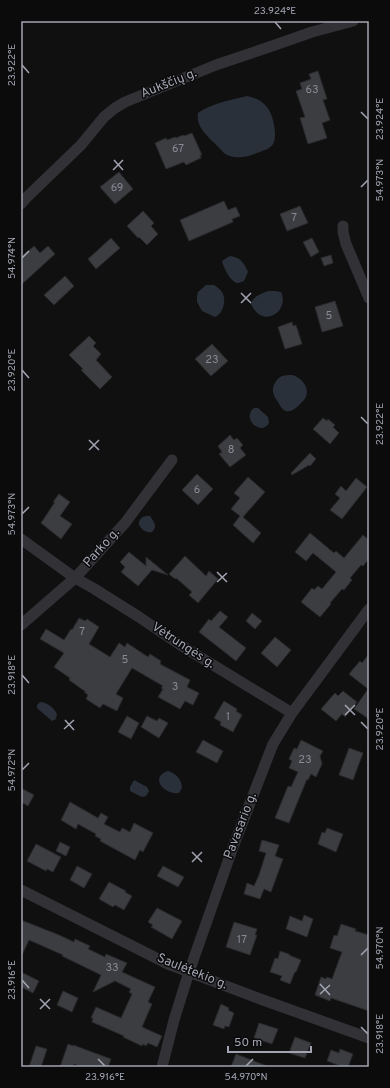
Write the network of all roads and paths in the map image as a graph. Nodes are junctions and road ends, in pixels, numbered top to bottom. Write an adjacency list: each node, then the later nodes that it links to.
1 (353, 21): 2 (street, Aukščių g.)
2 (21, 204)
3 (343, 226): 4 (street)
4 (369, 298)
5 (172, 460): 7 (street, Parko g.)
6 (21, 539): 7 (street, Vėtrungės g.)
7 (75, 578): 9 (street, Parko g.); 10 (street, Vėtrungės g.)
8 (369, 609): 10 (street, Pavasario g.)
9 (21, 625)
10 (292, 713): 12 (street, Pavasario g.)
11 (21, 890): 12 (street, Saulėtekio g.)
12 (189, 972): 13 (street, Saulėtekio g.); 14 (street, Pavasario g.)
13 (369, 1038)
14 (162, 1067)

